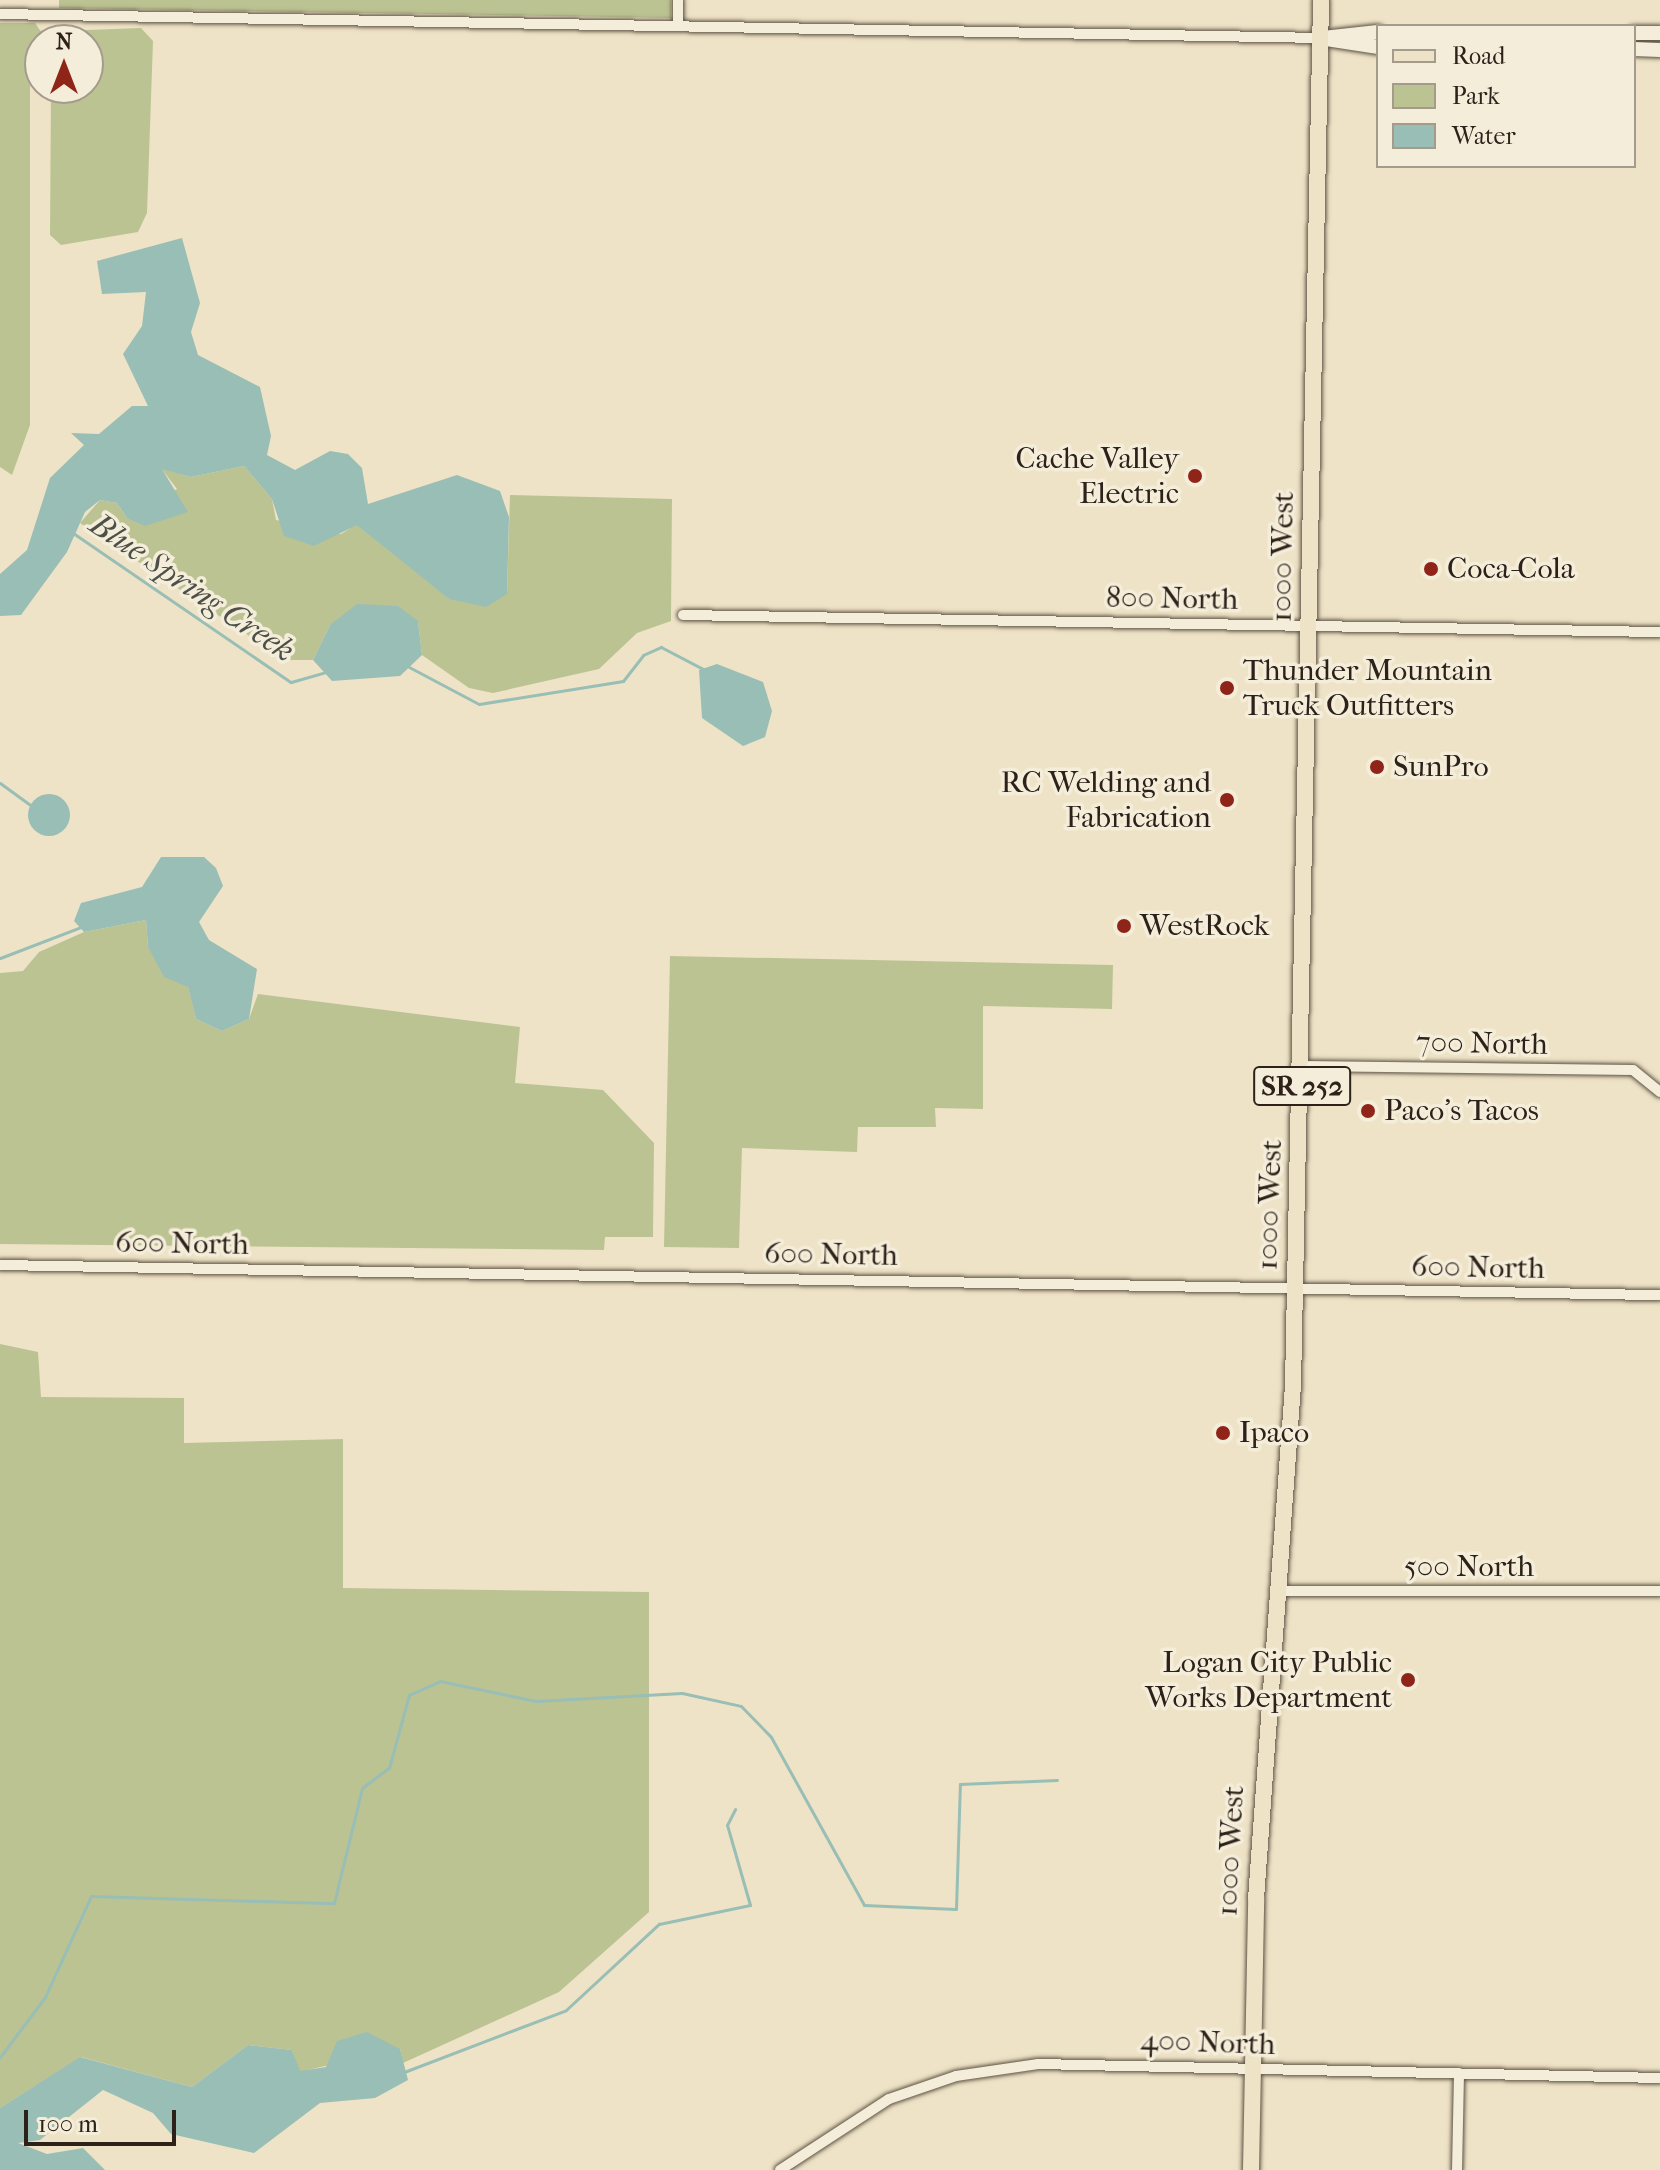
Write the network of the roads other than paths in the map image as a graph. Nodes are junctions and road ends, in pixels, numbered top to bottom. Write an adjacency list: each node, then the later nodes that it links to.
1 (678, 0): 4 (street)
2 (1321, 0): 8 (main road, 1000 West / SR 252)
3 (0, 14): 4 (street)
4 (678, 24): 8 (street)
5 (1376, 32): 8 (street)
6 (1636, 33): 7 (street)
7 (1660, 33)
8 (1320, 38): 9 (street); 13 (main road, 1000 West / SR 252)
9 (1376, 47)
10 (1636, 49): 11 (street)
11 (1660, 50)
12 (683, 615): 13 (street, 800 North)
13 (1310, 626): 14 (street, 800 North); 15 (main road, 1000 West / SR 252)
14 (1660, 632)
15 (1303, 1066): 16 (street, 700 North); 18 (main road, 1000 West / SR 252)
16 (1658, 1089)
17 (0, 1265): 18 (street, 600 North)
18 (1295, 1289): 19 (street, 600 North); 20 (main road, 1000 West / SR 252)
19 (1660, 1295)
20 (1278, 1591): 21 (street, 500 North); 22 (main road, 1000 West / SR 252)
21 (1660, 1591)
22 (1254, 2069): 23 (street, 400 North); 25 (street, 400 North); 26 (main road, 1000 West / SR 252)
23 (1459, 2073): 24 (street, 400 North); 27 (street)
24 (1660, 2078)
25 (780, 2170)
26 (1251, 2170)
27 (1457, 2170)

